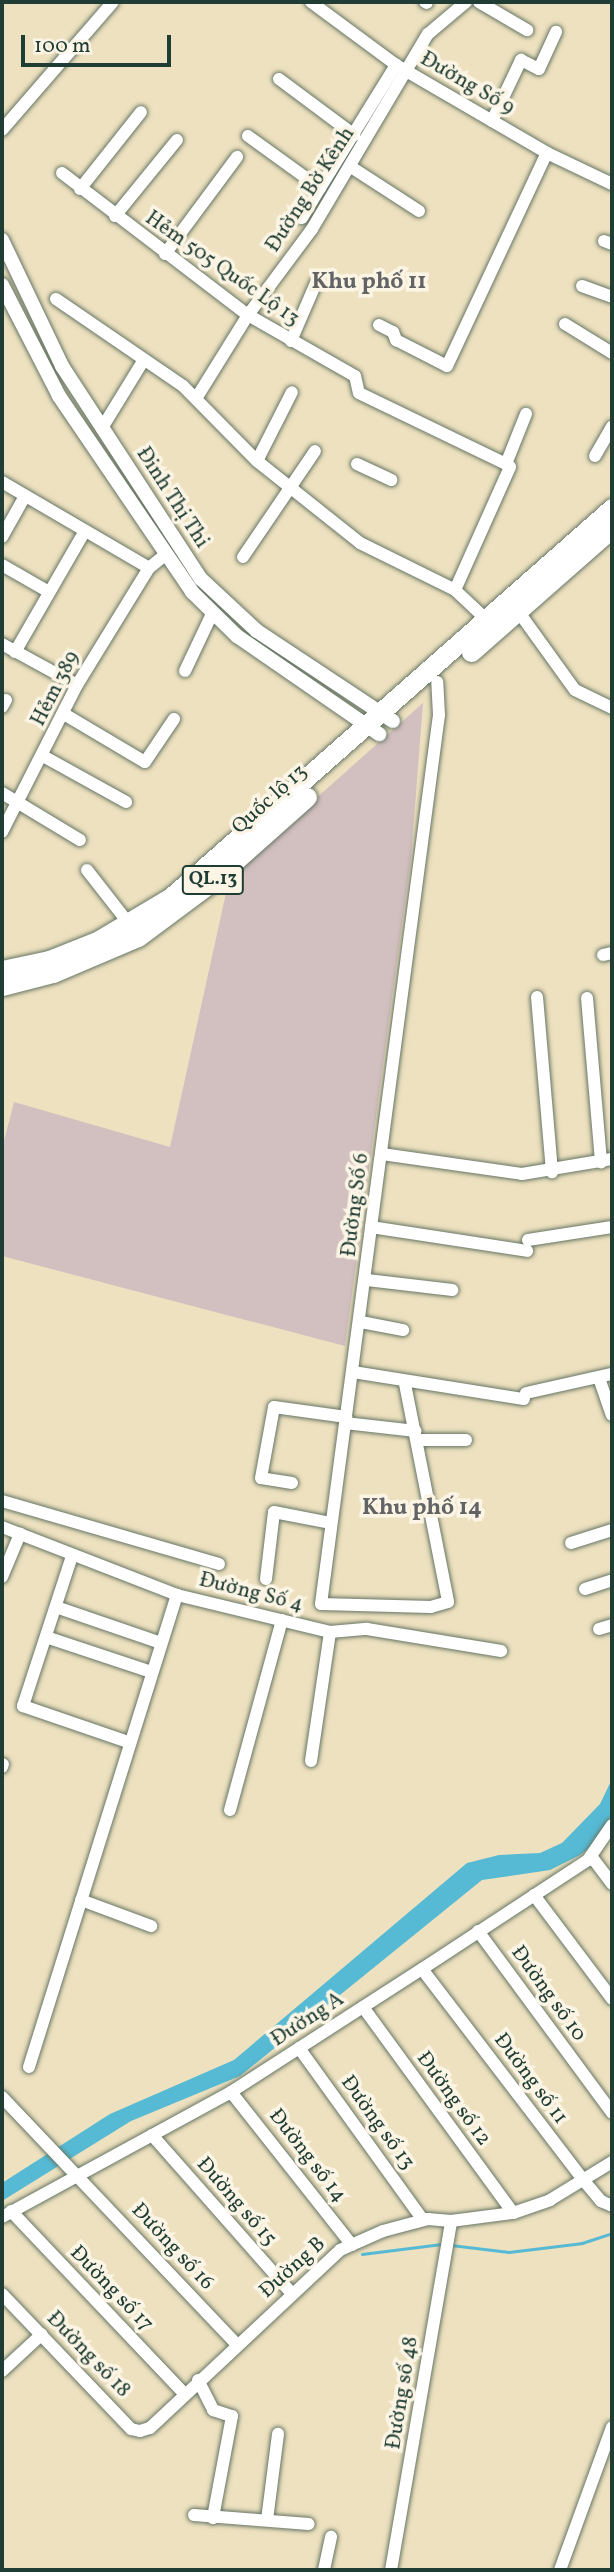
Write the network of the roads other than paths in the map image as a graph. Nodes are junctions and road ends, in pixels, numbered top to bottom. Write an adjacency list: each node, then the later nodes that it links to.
1 (113, 2): 12 (street)
2 (311, 2): 7 (street, Đường Số 9)
3 (466, 2): 8 (street, Đường Bờ Kênh)
4 (479, 2): 5 (street)
5 (527, 30)
6 (556, 32): 11 (street)
7 (396, 65): 8 (street, Đường Số 9); 13 (street)
8 (408, 72): 11 (street, Đường Số 9); 18 (street, Đường Bờ Kênh)
9 (279, 79): 13 (street)
10 (141, 112): 21 (street)
11 (492, 121): 16 (street, Đường Số 9)
12 (2, 130)
13 (354, 135): 22 (street)
14 (248, 136): 22 (street)
15 (177, 140): 24 (street)
16 (547, 153): 20 (street, Đường Số 9); 35 (street)
17 (237, 157): 27 (street)
18 (351, 167): 23 (street); 33 (street, Đường Bờ Kênh)
19 (62, 173): 21 (street, Hẻm 505 Quốc Lộ 13)
20 (612, 184)
21 (80, 188): 24 (street, Hẻm 505 Quốc Lộ 13)
22 (320, 188): 25 (street)
23 (419, 211)
24 (115, 216): 27 (street, Hẻm 505 Quốc Lộ 13)
25 (302, 218)
26 (2, 240): 43 (street, Đinh Thị Thi)
27 (165, 254): 33 (street, Hẻm 505 Quốc Lộ 13)
28 (316, 283): 36 (street)
29 (2, 285): 57 (street, Đinh Thị Thi)
30 (582, 286): 31 (street)
31 (612, 297)
32 (56, 299): 38 (street)
33 (248, 315): 36 (street, Hẻm 505 Quốc Lộ 13); 40 (street, Đường Bờ Kênh)
34 (565, 324): 37 (street)
35 (379, 325)
36 (290, 341): 48 (street, Hẻm 505 Quốc Lộ 13)
37 (612, 353)
38 (144, 361): 40 (street); 43 (street)
39 (292, 393): 46 (street)
40 (197, 397): 46 (street)
41 (526, 414): 48 (street)
42 (612, 426): 45 (street)
43 (102, 428): 74 (street, Đinh Thị Thi)
44 (315, 451): 51 (street)
45 (595, 456)
46 (257, 461): 51 (street)
47 (357, 464): 49 (street)
48 (508, 465): 61 (street)
49 (391, 480)
50 (2, 482): 52 (street)
51 (293, 487): 58 (street); 61 (street)
52 (24, 498): 55 (street); 56 (street)
53 (612, 508): 65 (highway, Quốc lộ 13 / QL.13)
54 (612, 528): 63 (highway, Quốc lộ 13 / QL.13)
55 (85, 531): 60 (street); 62 (street)
56 (2, 537)
57 (165, 555): 60 (street, Hẻm 389); 64 (street, Đinh Thị Thi)
58 (243, 557)
59 (2, 565): 62 (street)
60 (149, 568): 70 (street, Hẻm 389)
61 (455, 590): 65 (street)
62 (49, 592): 67 (street)
63 (518, 611): 69 (highway, Quốc lộ 13 / QL.13); 71 (street)
64 (212, 614): 68 (street); 74 (street, Đinh Thị Thi)
65 (487, 620): 74 (highway, Quốc lộ 13 / QL.13)
66 (2, 644): 67 (street)
67 (15, 652): 70 (street)
68 (185, 671)
69 (437, 682): 74 (highway, Quốc lộ 13 / QL.13); 87 (street, Đường Số 6)
70 (77, 685): 72 (street, Hẻm 389)
71 (612, 708)
72 (64, 714): 73 (street); 75 (street, Hẻm 389)
73 (174, 719)
74 (381, 723): 82 (highway, Quốc lộ 13 / QL.13); 84 (highway, Quốc lộ 13 / QL.13)
75 (43, 756): 77 (street); 78 (street, Hẻm 389)
76 (2, 793): 78 (street)
77 (126, 802)
78 (18, 803): 79 (street, Hẻm 389); 80 (street)
79 (2, 832)
80 (80, 840)
81 (87, 870): 82 (street)
82 (130, 925): 83 (highway, Quốc lộ 13 / QL.13)
83 (2, 970)
84 (2, 986)
85 (537, 997): 89 (street)
86 (587, 998): 88 (street)
87 (382, 1154): 89 (street); 90 (street, Đường Số 6)
88 (606, 1161): 89 (street)
89 (552, 1172)
90 (371, 1227): 91 (street); 92 (street, Đường Số 6)
91 (612, 1227)
92 (367, 1280): 93 (street); 94 (street, Đường Số 6)
93 (452, 1290)
94 (361, 1322): 95 (street); 96 (street, Đường Số 6)
95 (403, 1330)
96 (353, 1372): 99 (street); 101 (street, Đường Số 6)
97 (612, 1374): 98 (street)
98 (599, 1378): 99 (street); 100 (street)
99 (405, 1384): 102 (street)
100 (612, 1415)
101 (345, 1420): 102 (street); 104 (street); 106 (street, Đường Số 6)
102 (416, 1435): 103 (street); 106 (street, Đường Số 6)
103 (466, 1440)
104 (292, 1483)
105 (2, 1501): 112 (street)
106 (330, 1523): 114 (street)
107 (2, 1527): 109 (street, Đường Số 4)
108 (612, 1530): 110 (street)
109 (20, 1534): 111 (street, Đường Số 4); 113 (street)
110 (571, 1543)
111 (72, 1556): 117 (street, Đường Số 4); 118 (street)
112 (219, 1564)
113 (2, 1577)
114 (266, 1579)
115 (612, 1580): 116 (street)
116 (585, 1589)
117 (177, 1595): 119 (street, Đường Số 4); 124 (street)
118 (56, 1607): 123 (street); 124 (street)
119 (282, 1620): 122 (street, Đường Số 4); 129 (street)
120 (612, 1625): 121 (street)
121 (599, 1629)
122 (330, 1632): 125 (street, Đường Số 4); 128 (street)
123 (46, 1637): 126 (street); 127 (street)
124 (161, 1643): 126 (street)
125 (501, 1651)
126 (151, 1672): 127 (street)
127 (128, 1742): 134 (street)
128 (311, 1760)
129 (230, 1810)
130 (612, 1825): 131 (street, Đường A)
131 (591, 1856): 132 (street); 133 (street, Đường A)
132 (612, 1884)
133 (534, 1895): 136 (street, Đường A); 138 (street)
134 (81, 1900): 135 (street); 141 (street)
135 (151, 1926)
136 (478, 1931): 137 (street, Đường A); 144 (street, Đường số 10)
137 (422, 1969): 139 (street, Đường A); 148 (street, Đường số 11)
138 (612, 1999)
139 (363, 2007): 140 (street, Đường A); 150 (street, Đường số 12)
140 (299, 2048): 142 (street, Đường A); 152 (street, Đường số 13)
141 (29, 2067)
142 (231, 2092): 145 (street, Đường A); 154 (street, Đường số 14)
143 (2, 2097): 147 (street, Đường số 16)
144 (612, 2113)
145 (152, 2135): 147 (street, Đường A); 156 (street, Đường số 15)
146 (612, 2162): 148 (street, Đường B)
147 (74, 2171): 151 (street, Đường A); 158 (street, Đường số 16)
148 (585, 2182): 149 (street, Đường số 11); 150 (street, Đường B)
149 (612, 2206)
150 (513, 2213): 153 (street, Đường B)
151 (6, 2214): 161 (street, Đường số 17)
152 (423, 2220): 153 (street, Đường B); 154 (street, Đường B)
153 (451, 2221): 171 (street, Đường số 48)
154 (352, 2245): 156 (street, Đường B)
155 (2, 2294): 157 (street, Đường số 18)
156 (292, 2294): 158 (street, Đường B)
157 (42, 2334): 159 (street); 163 (street, Đường số 18)
158 (236, 2344): 160 (street, Đường B)
159 (2, 2371)
160 (198, 2380): 161 (street, Đường B); 166 (street)
161 (184, 2393): 163 (street, Đường B)
162 (612, 2427): 172 (street)
163 (150, 2428)
164 (278, 2434): 167 (street)
165 (194, 2515): 166 (street)
166 (213, 2518): 167 (street)
167 (267, 2520): 168 (street)
168 (309, 2524)
169 (331, 2537): 170 (street)
170 (324, 2570)
171 (391, 2570)
172 (560, 2570)

